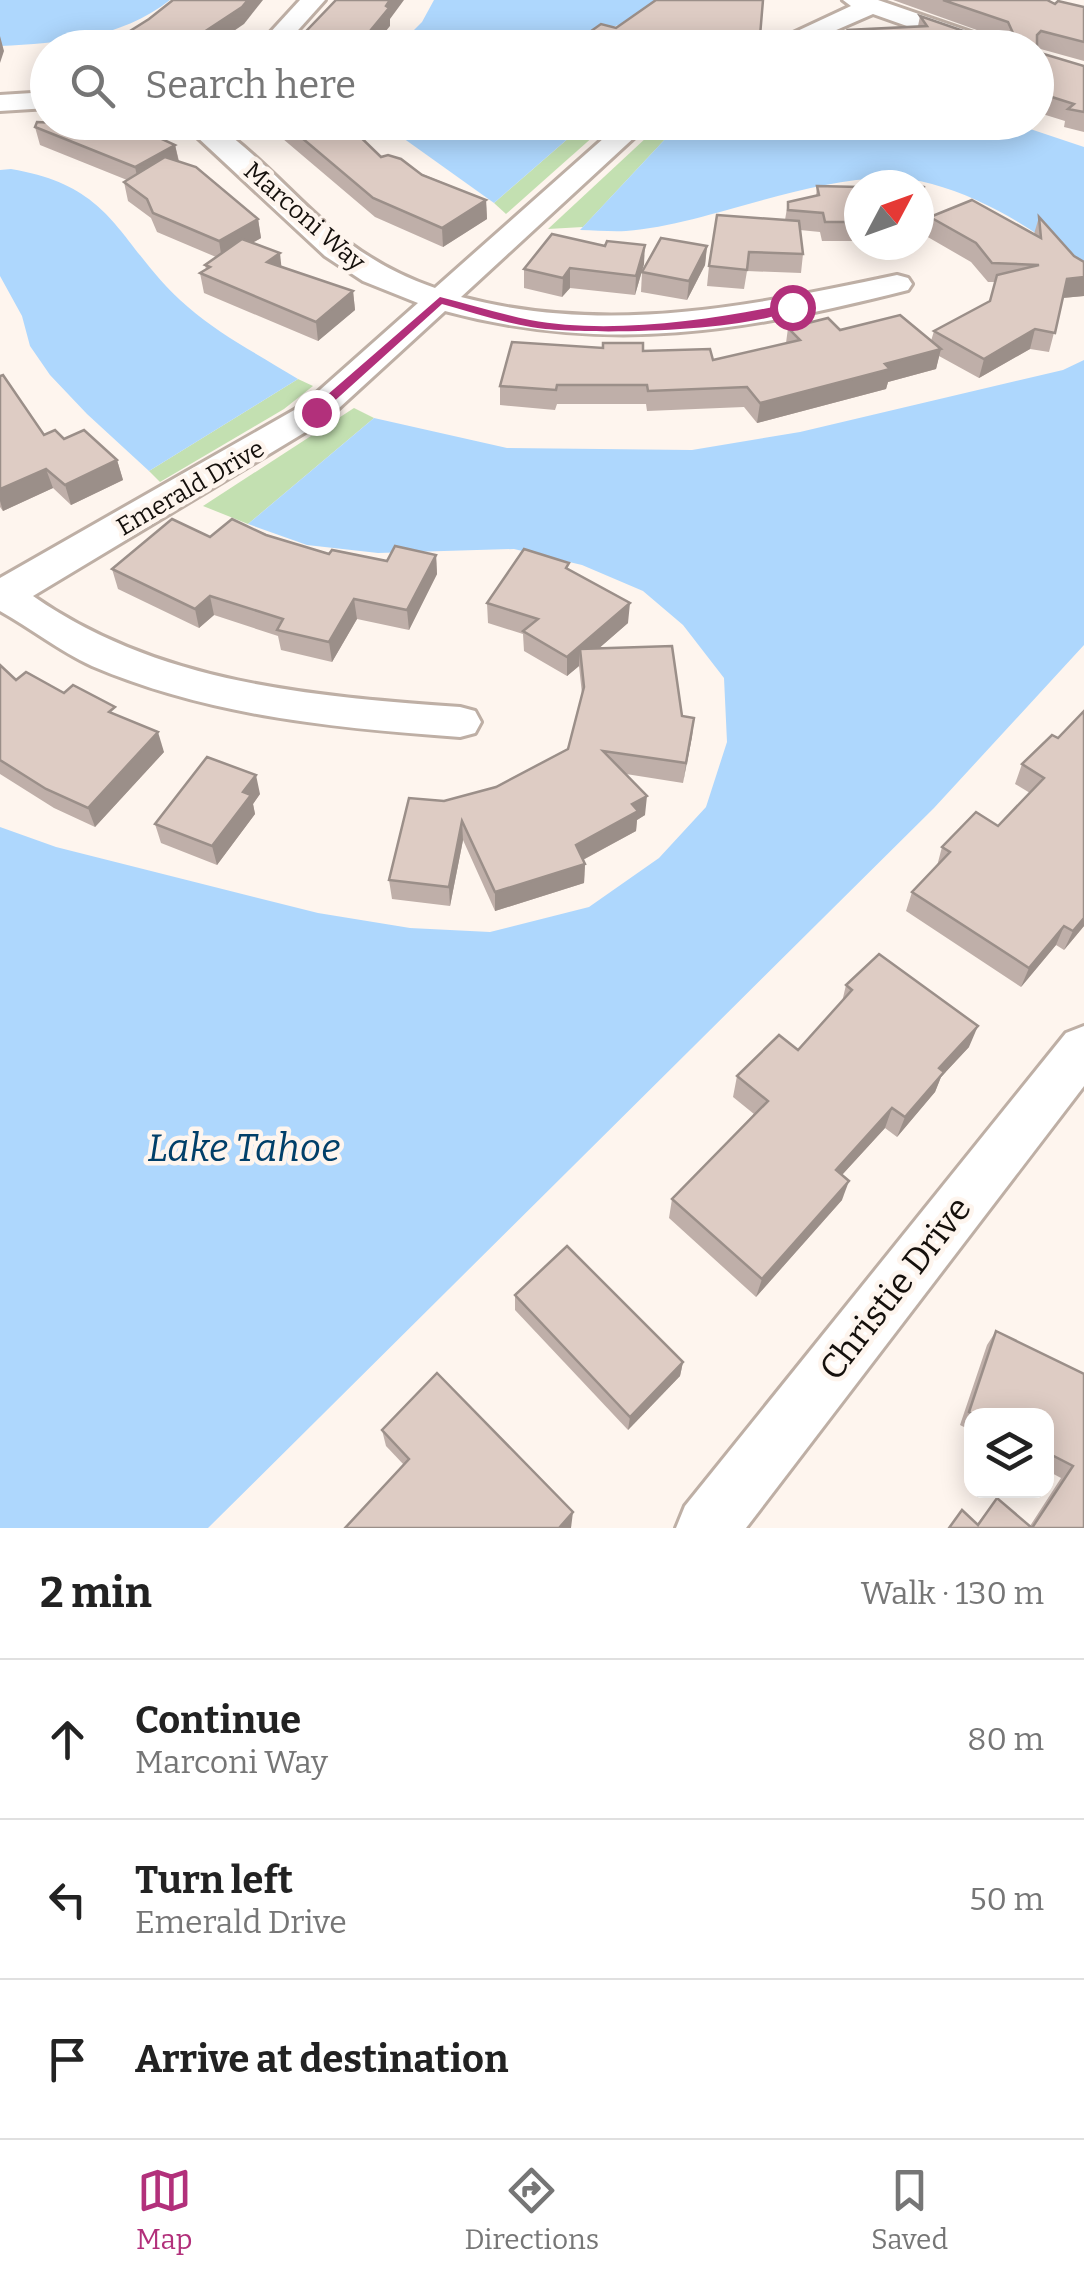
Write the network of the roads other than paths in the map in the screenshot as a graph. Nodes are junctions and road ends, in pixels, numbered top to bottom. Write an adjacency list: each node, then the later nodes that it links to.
1 (313, 0): 3 (street)
2 (863, 4): 4 (street); 5 (street)
3 (285, 30)
4 (810, 30)
5 (940, 30)
6 (30, 101): 7 (street)
7 (0, 103)
8 (219, 140): 11 (street, Marconi Way)
9 (618, 140): 11 (street, Emerald Drive)
10 (897, 284): 11 (street, Marconi Way)
11 (440, 300): 12 (street, Emerald Drive)
12 (2, 594): 13 (street)
13 (460, 722)
14 (1084, 1048): 15 (street, Christie Drive)
15 (709, 1527)

